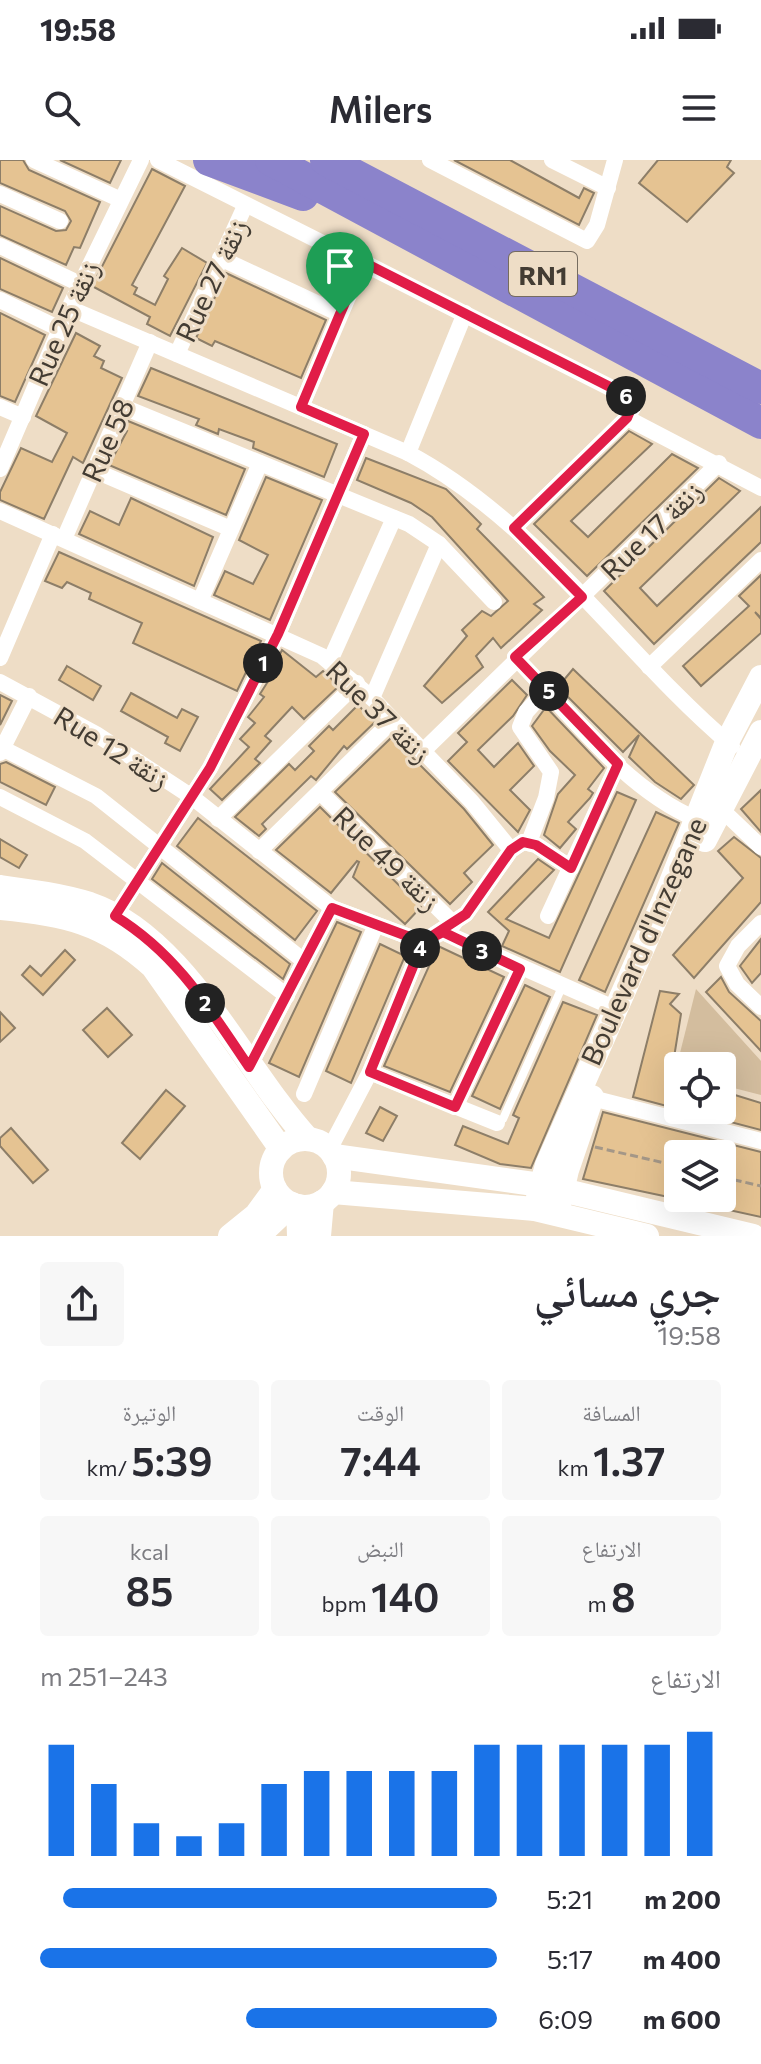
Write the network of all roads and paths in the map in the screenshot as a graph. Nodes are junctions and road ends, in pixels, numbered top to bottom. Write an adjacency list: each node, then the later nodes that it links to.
1 (34, 160): 14 (street)
2 (141, 160): 14 (street, Rue 25 زنقة)
3 (158, 160): 15 (street)
4 (209, 160): 16 (highway)
5 (271, 160): 16 (highway, RN1)
6 (326, 160): 16 (highway, RN1)
7 (339, 160): 16 (highway)
8 (430, 160): 11 (street)
9 (552, 160): 12 (street)
10 (615, 160): 12 (street)
11 (460, 167): 12 (street)
12 (608, 188)
13 (0, 194): 17 (street)
14 (119, 199): 21 (street, Rue 25 زنقة)
15 (245, 206): 19 (street, Rue 27 زنقة); 20 (street)
16 (393, 213): 29 (highway, RN1); 35 (highway, RN1)
17 (60, 221)
18 (0, 246): 21 (street)
19 (220, 258): 25 (street); 28 (street, Rue 27 زنقة)
20 (363, 262): 24 (street); 25 (street)
21 (80, 284): 23 (street, Rue 25 زنقة)
22 (0, 300): 26 (street)
23 (69, 308): 26 (street, Rue 25 زنقة); 27 (street)
24 (465, 313): 34 (street); 37 (street)
25 (340, 314): 32 (street)
26 (60, 329): 33 (street, Rue 25 زنقة)
27 (150, 342): 28 (street); 30 (street, Rue 58)
28 (177, 354): 32 (street)
29 (761, 388)
30 (121, 406): 38 (street); 41 (street, Rue 58)
31 (0, 407): 33 (street)
32 (301, 407): 36 (street)
33 (23, 417): 40 (street, Rue 25 زنقة)
34 (627, 418): 39 (street); 46 (street)
35 (761, 423)
36 (364, 434): 37 (street); 43 (street)
37 (408, 453): 46 (street)
38 (260, 463): 43 (street); 47 (street)
39 (719, 463): 42 (street); 51 (street, Rue 17 زنقة)
40 (0, 469)
41 (93, 470): 47 (street); 48 (street, Rue 58)
42 (761, 488)
43 (339, 496): 45 (street); 54 (street)
44 (0, 511): 48 (street, Rue 37 زنقة)
45 (394, 518): 49 (street); 57 (street)
46 (514, 528): 51 (street)
47 (231, 529): 52 (street)
48 (59, 536): 52 (street, Rue 37 زنقة); 56 (street, Rue 58)
49 (439, 544): 53 (street); 64 (street)
50 (761, 560): 58 (street)
51 (582, 597): 55 (street, Rue 17 زنقة); 58 (street)
52 (200, 601): 54 (street, Rue 37 زنقة)
53 (494, 602)
54 (278, 634): 57 (street, Rue 37 زنقة); 73 (street)
55 (515, 657): 61 (street); 69 (street, Rue 17 زنقة)
56 (0, 658)
57 (330, 661): 60 (street, Rue 37 زنقة)
58 (649, 667): 68 (street)
59 (0, 682): 63 (street, Rue 12 زنقة)
60 (357, 683): 64 (street, Rue 37 زنقة); 75 (street)
61 (547, 689): 70 (street); 77 (street)
62 (757, 695): 68 (main road, Boulevard d'Inzegane)
63 (29, 696): 67 (street); 73 (street, Rue 12 زنقة)
64 (372, 698): 65 (street, Rue 37 زنقة)
65 (392, 721): 69 (street, Rue 37 زنقة); 71 (street)
66 (761, 732): 68 (main road, Boulevard d'Inzegane)
67 (1, 750): 79 (street)
68 (737, 750): 74 (main road, Boulevard d'Inzegane); 76 (main road, Boulevard d'Inzegane)
69 (422, 752): 80 (street, Rue 37 زنقة)
70 (618, 764): 76 (street); 82 (street)
71 (320, 792): 81 (street); 91 (street, Rue 49 زنقة)
72 (0, 797): 83 (street)
73 (192, 797): 75 (street, Rue 12 زنقة); 79 (street)
74 (720, 808): 78 (street); 102 (main road, Boulevard d'Inzegane)
75 (218, 819): 81 (street, Rue 12 زنقة)
76 (696, 819): 98 (main road, Boulevard d'Inzegane)
77 (529, 842): 80 (street); 82 (street)
78 (761, 847)
79 (159, 849): 83 (street); 93 (street)
80 (511, 850): 91 (street)
81 (259, 851): 86 (street, Rue 12 زنقة)
82 (571, 868): 88 (street)
83 (135, 880): 87 (street); 96 (street)
84 (0, 887): 87 (main road)
85 (0, 908): 108 (main road)
86 (332, 908): 90 (street, Rue 12 زنقة); 93 (street)
87 (115, 916): 99 (main road)
88 (548, 916)
89 (761, 923): 97 (street)
90 (375, 927): 92 (street, Rue 12 زنقة); 101 (street)
91 (448, 928): 92 (street); 94 (street, Rue 49 زنقة)
92 (423, 942): 100 (street)
93 (304, 961): 96 (street)
94 (520, 969): 95 (street, Rue 49 زنقة); 103 (street)
95 (562, 987): 98 (street, Rue 49 زنقة); 104 (lane)
96 (287, 996): 99 (street)
97 (761, 1007)
98 (614, 1008): 113 (main road, Boulevard d'Inzegane)
99 (249, 1067): 107 (main road)
100 (370, 1072): 103 (street); 107 (street)
101 (304, 1094)
102 (592, 1098): 105 (street); 106 (main road, Boulevard d'Inzegane)
103 (455, 1107): 104 (street)
104 (497, 1123)
105 (761, 1141)
106 (575, 1142): 109 (path); 113 (main road, Boulevard d'Inzegane)
107 (324, 1148): 108 (main road); 112 (main road); 113 (main road)
108 (281, 1149): 112 (main road)
109 (664, 1163)
110 (736, 1180): 111 (path)
111 (761, 1186)
112 (304, 1198): 113 (main road); 114 (main road); 115 (main road); 116 (main road); 117 (main road)
113 (549, 1199): 118 (main road); 119 (main road)
114 (230, 1236)
115 (258, 1236)
116 (299, 1236)
117 (319, 1236)
118 (647, 1236)
119 (753, 1236)

